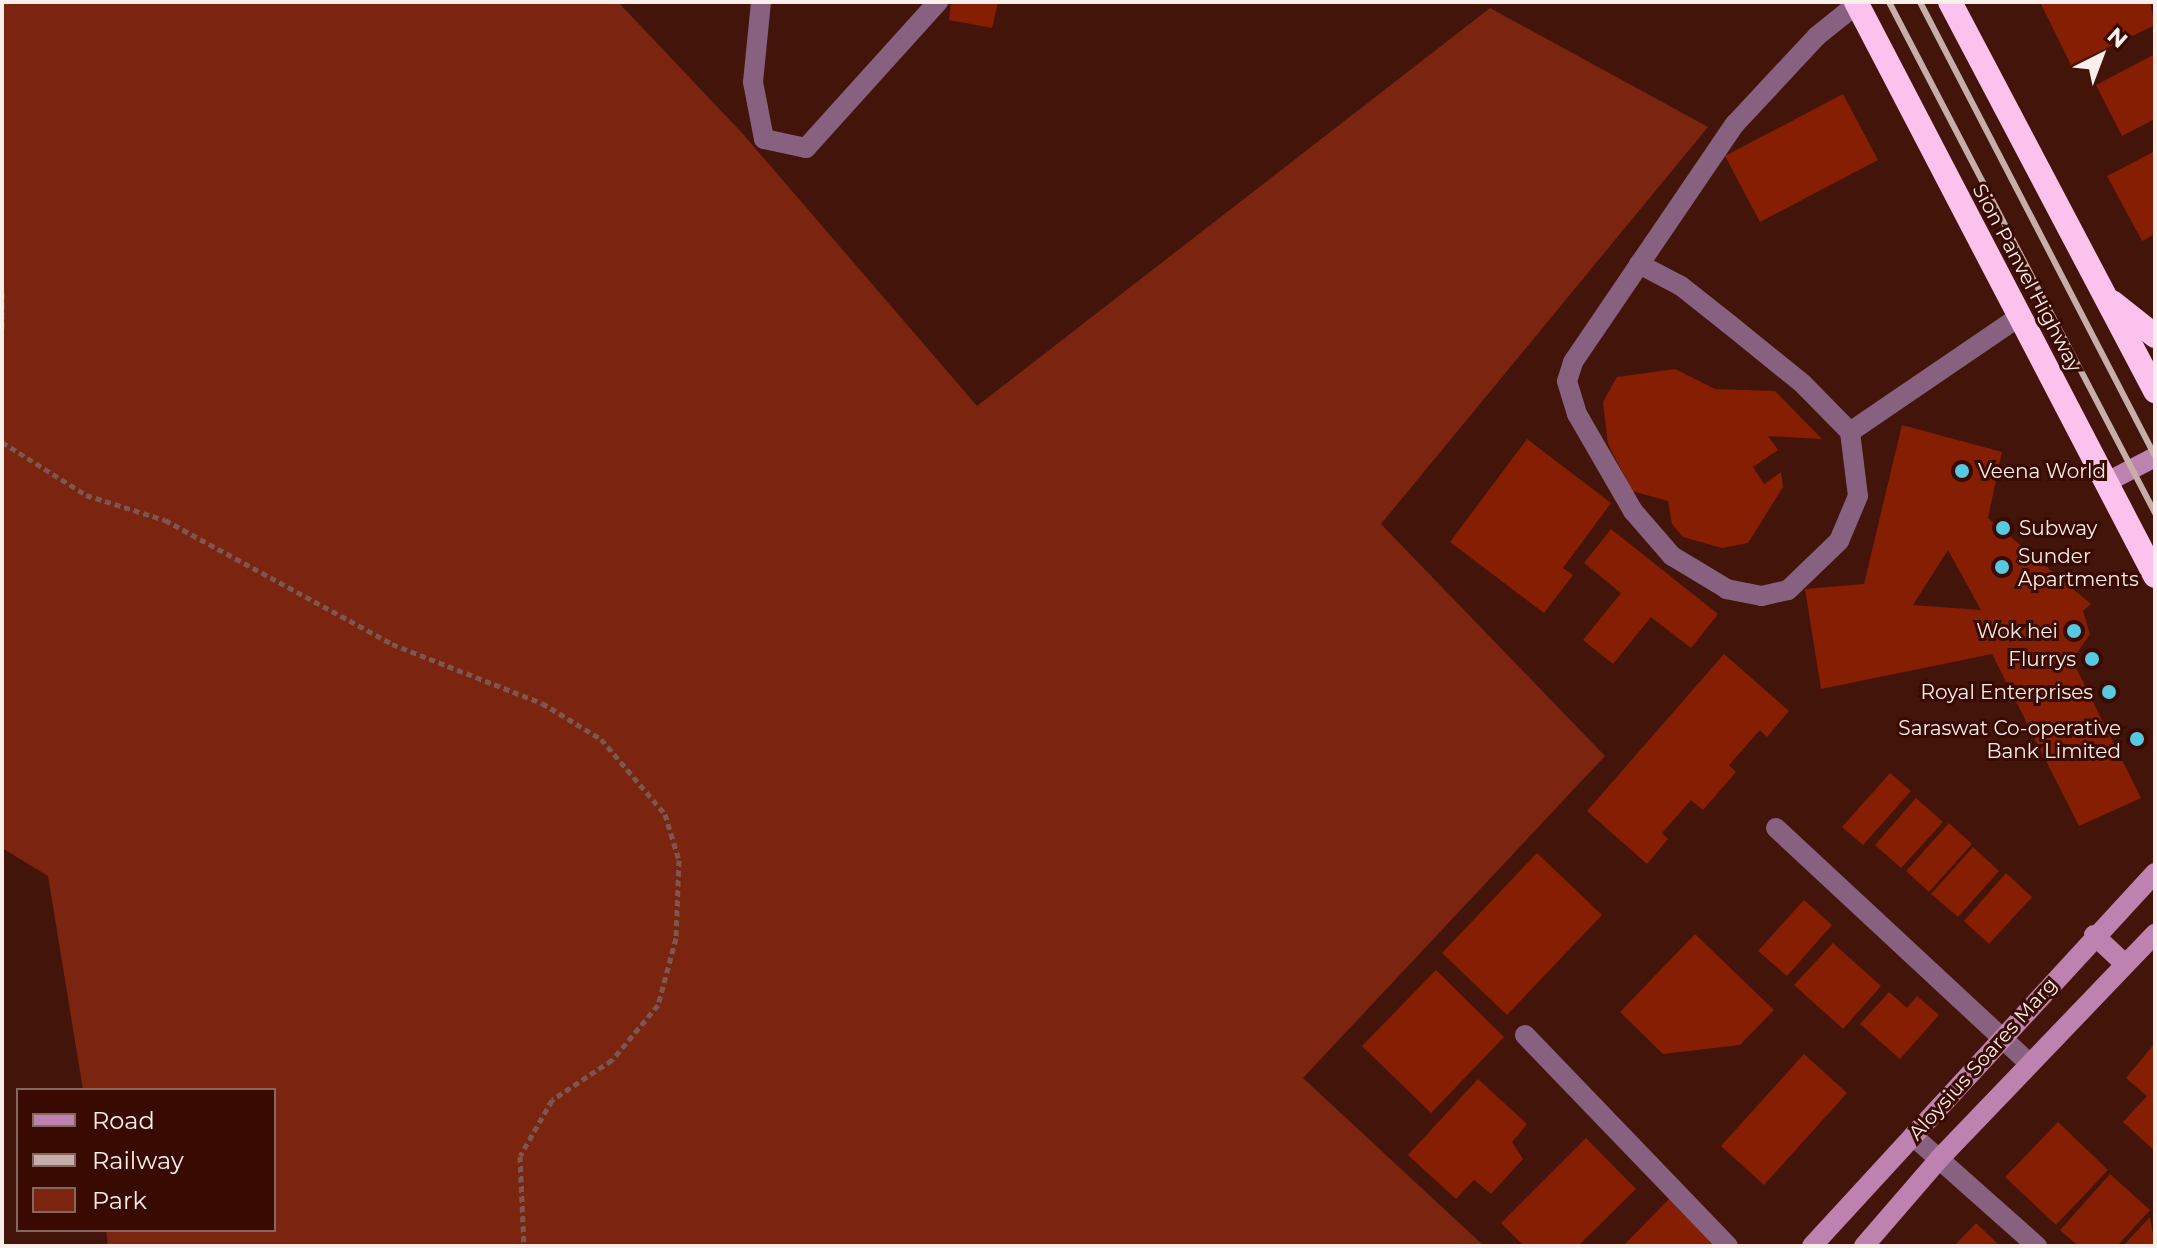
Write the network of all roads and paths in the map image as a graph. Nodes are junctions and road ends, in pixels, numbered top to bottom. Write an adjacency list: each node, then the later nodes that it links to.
1 (761, 2): 2 (street)
2 (938, 2)
3 (1950, 2): 7 (highway)
4 (1856, 3): 5 (street); 8 (highway, Sion Panvel Highway)
5 (1639, 264): 12 (street); 12 (street)
6 (2, 293): 9 (path)
7 (2104, 296): 10 (highway); 11 (highway)
8 (2020, 316): 12 (street); 15 (highway, Sion Panvel Highway)
9 (2, 330)
10 (2155, 336)
11 (2155, 391)
12 (1850, 432)
13 (2, 442): 27 (path)
14 (2155, 457): 15 (main road)
15 (2107, 482): 16 (highway, Sion Panvel Highway)
16 (2155, 576)
17 (1776, 828): 23 (street)
18 (2154, 878): 20 (main road, Aloysius Soares Marg)
19 (2155, 934): 21 (main road, Aloysius Soares Marg)
20 (2094, 935): 21 (main road); 23 (main road, Aloysius Soares Marg)
21 (2125, 964): 24 (main road, Aloysius Soares Marg)
22 (1525, 1035): 28 (street)
23 (2002, 1039): 24 (street); 25 (main road, Aloysius Soares Marg)
24 (2029, 1063): 26 (main road, Aloysius Soares Marg)
25 (1913, 1136): 26 (street); 29 (main road, Aloysius Soares Marg)
26 (1939, 1159): 30 (main road, Aloysius Soares Marg); 31 (street)
27 (524, 1246)
28 (1728, 1246)
29 (1812, 1246)
30 (1864, 1246)
31 (2037, 1246)

